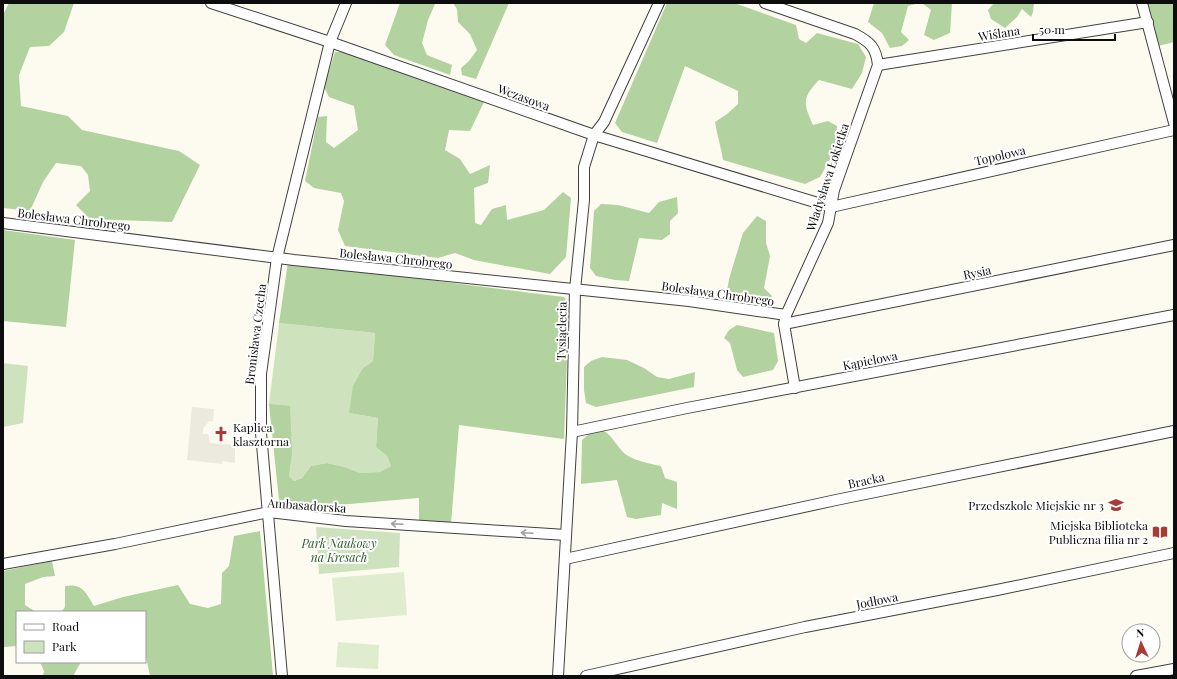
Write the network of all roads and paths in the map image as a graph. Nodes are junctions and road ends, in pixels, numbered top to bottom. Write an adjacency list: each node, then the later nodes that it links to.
1 (211, 3): 7 (street, Wczasowa)
2 (346, 3): 7 (street, Bronisława Czecha)
3 (659, 3): 11 (street, Tysiąclecia)
4 (765, 3): 8 (street)
5 (1142, 3): 6 (street)
6 (1148, 22): 8 (street, Wiślana); 9 (street)
7 (330, 42): 11 (street, Wczasowa); 15 (street, Bronisława Czecha)
8 (878, 65): 12 (street, Władysława Łokietka)
9 (1174, 123)
10 (1174, 130): 12 (street, Topolowa)
11 (594, 135): 12 (street, Wczasowa); 16 (street, Tysiąclecia)
12 (831, 207): 18 (street, Władysława Łokietka)
13 (3, 223): 15 (street, Bolesława Chrobrego)
14 (1174, 245): 18 (street, Rysia)
15 (277, 258): 16 (street, Bolesława Chrobrego); 22 (street, Bronisława Czecha)
16 (575, 290): 18 (street, Bolesława Chrobrego); 21 (street, Tysiąclecia)
17 (1174, 314): 19 (street, Kąpielowa)
18 (785, 320): 19 (street)
19 (795, 388): 21 (street, Kąpielowa)
20 (1174, 431): 25 (street, Bracka)
21 (572, 432): 23 (street, Tysiąclecia)
22 (269, 512): 23 (street, Ambasadorska, one-way to 22); 26 (street, Ambasadorska); 28 (street, Bronisława Czecha)
23 (566, 535): 25 (street, Tysiąclecia)
24 (1174, 553): 30 (street, Jodłowa)
25 (565, 559): 29 (street, Tysiąclecia)
26 (3, 564)
27 (1174, 669): 31 (street)
28 (282, 676)
29 (558, 676)
30 (586, 676)
31 (1136, 676)

